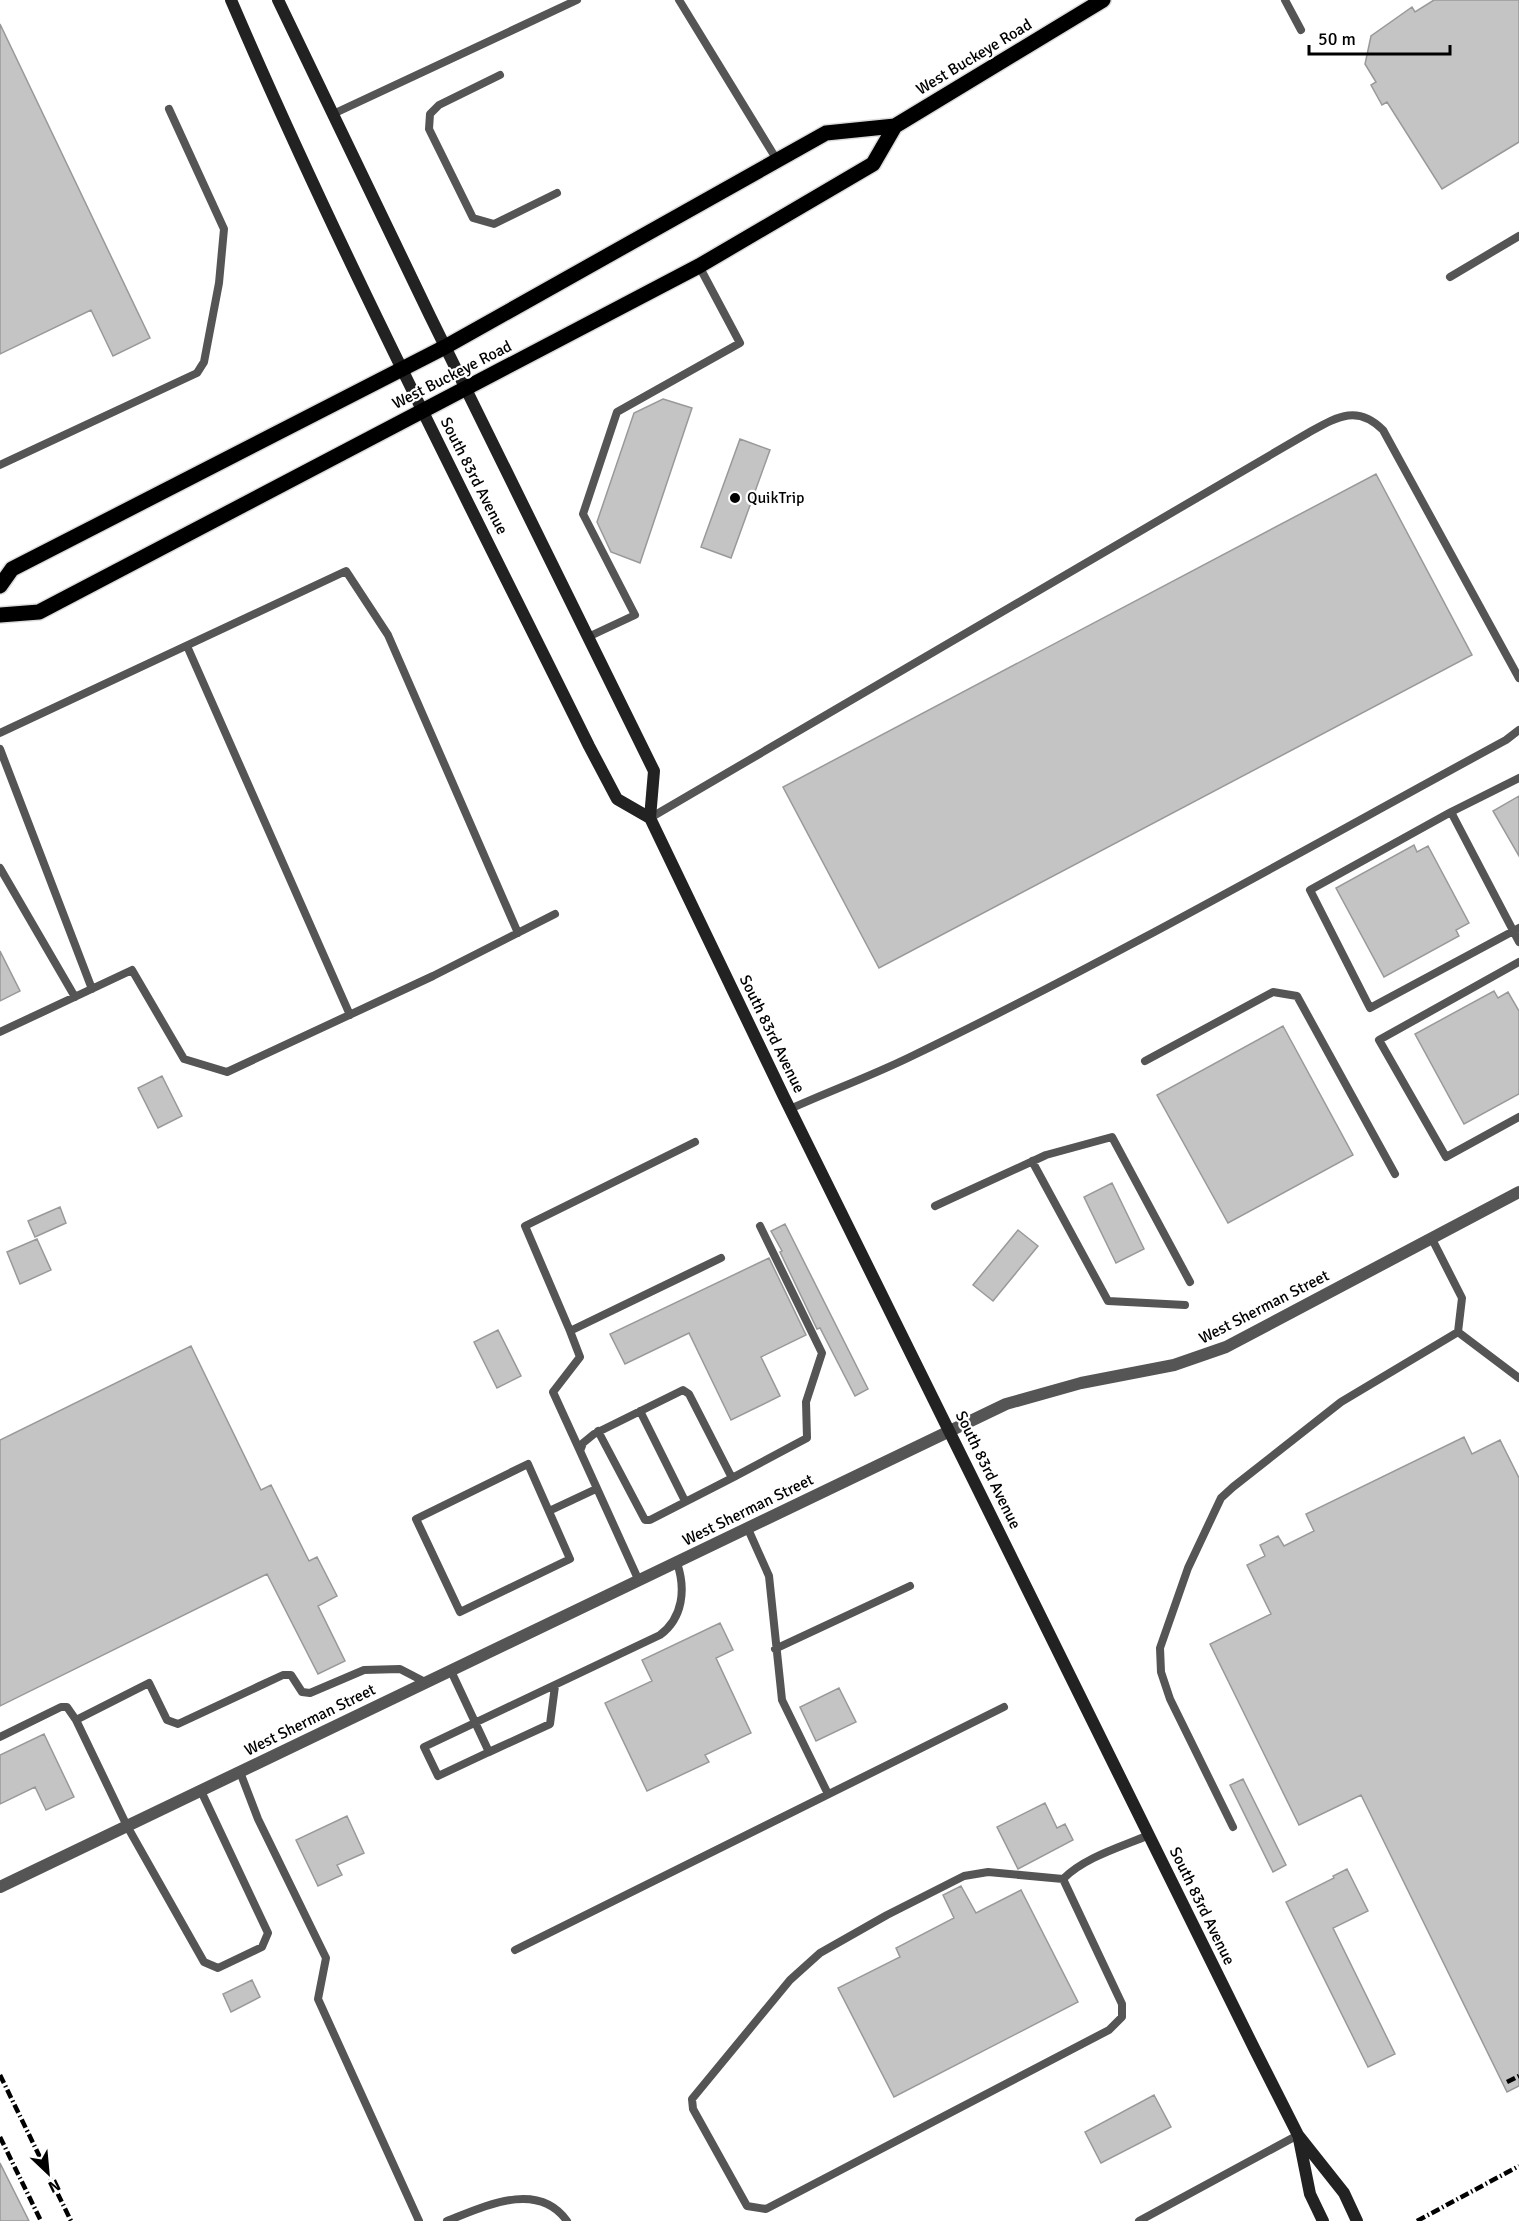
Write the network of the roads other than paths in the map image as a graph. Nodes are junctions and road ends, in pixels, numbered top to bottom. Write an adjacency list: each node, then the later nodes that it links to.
1 (231, 0): 18 (main road, South 83rd Avenue)
2 (278, 0): 10 (main road, South 83rd Avenue)
3 (578, 0): 10 (lane)
4 (679, 0): 12 (lane)
5 (1103, 0): 11 (main road, West Buckeye Road)
6 (1285, 0): 7 (lane)
7 (1301, 30)
8 (500, 75): 13 (lane)
9 (169, 109): 21 (lane)
10 (333, 114): 17 (main road, South 83rd Avenue)
11 (895, 126): 12 (main road, West Buckeye Road); 15 (main road, West Buckeye Road)
12 (777, 160): 17 (main road, West Buckeye Road)
13 (557, 193)
14 (1519, 236): 16 (lane)
15 (699, 266): 19 (main road, West Buckeye Road); 24 (lane)
16 (1450, 277)
17 (445, 347): 18 (main road, West Buckeye Road); 19 (main road, South 83rd Avenue)
18 (402, 368): 20 (main road, South 83rd Avenue); 22 (main road, West Buckeye Road)
19 (466, 389): 20 (main road, West Buckeye Road); 24 (main road, South 83rd Avenue)
20 (423, 411): 23 (main road, West Buckeye Road); 32 (main road, South 83rd Avenue)
21 (0, 465)
22 (0, 586)
23 (0, 615)
24 (588, 637): 32 (main road, South 83rd Avenue)
25 (187, 646): 28 (lane); 36 (lane); 41 (lane)
26 (1519, 678): 32 (lane)
27 (1519, 730): 44 (lane)
28 (0, 733)
29 (0, 749): 39 (lane)
30 (1519, 778): 31 (lane)
31 (1451, 812): 35 (lane); 35 (lane)
32 (650, 818): 44 (main road, South 83rd Avenue)
33 (0, 868): 40 (lane)
34 (555, 914): 36 (lane)
35 (1516, 929): 37 (lane)
36 (518, 933): 41 (lane)
37 (1519, 942)
38 (1519, 962): 45 (lane)
39 (92, 989): 40 (lane); 41 (lane)
40 (75, 997): 42 (lane)
41 (350, 1015)
42 (0, 1032)
43 (1145, 1061): 48 (lane)
44 (790, 1109): 61 (main road, South 83rd Avenue)
45 (1519, 1117)
46 (695, 1142): 56 (lane)
47 (1032, 1161): 50 (lane); 54 (lane); 55 (lane)
48 (1395, 1174)
49 (1519, 1191): 52 (street, West Sherman Street)
50 (935, 1206)
51 (760, 1226): 63 (lane)
52 (1432, 1239): 57 (lane); 61 (street, West Sherman Street)
53 (721, 1258): 56 (lane)
54 (1190, 1282)
55 (1185, 1305)
56 (570, 1331): 62 (lane)
57 (1458, 1332): 58 (lane); 84 (lane)
58 (1519, 1378)
59 (640, 1411): 60 (lane); 63 (lane); 65 (lane)
60 (598, 1431): 62 (lane); 65 (lane)
61 (950, 1431): 67 (street, West Sherman Street); 85 (main road, South 83rd Avenue)
62 (580, 1451): 64 (lane)
63 (732, 1478): 65 (lane)
64 (596, 1489): 66 (lane); 69 (lane)
65 (686, 1501)
66 (549, 1511): 66 (lane)
67 (748, 1529): 68 (street, West Sherman Street); 71 (lane)
68 (677, 1563): 69 (street, West Sherman Street); 74 (lane)
69 (639, 1581): 72 (street, West Sherman Street)
70 (910, 1586): 71 (lane)
71 (775, 1648): 82 (lane)
72 (452, 1671): 73 (street, West Sherman Street); 77 (lane)
73 (427, 1683): 76 (lane); 80 (street, West Sherman Street)
74 (555, 1686): 77 (lane); 79 (lane)
75 (1004, 1707): 82 (lane)
76 (76, 1720): 78 (lane); 83 (lane)
77 (475, 1722): 79 (lane); 79 (lane)
78 (0, 1737)
79 (489, 1752)
80 (240, 1772): 81 (street, West Sherman Street); 90 (lane)
81 (201, 1791): 83 (street, West Sherman Street); 83 (lane)
82 (828, 1794): 88 (lane)
83 (127, 1826): 87 (street, West Sherman Street)
84 (1233, 1827)
85 (1149, 1835): 86 (lane); 89 (main road, South 83rd Avenue)
86 (1063, 1879): 86 (lane)
87 (0, 1887)
88 (515, 1950)
89 (1298, 2135): 93 (lane); 94 (main road, South 83rd Avenue); 95 (main road, South 83rd Avenue)
90 (419, 2221)
91 (447, 2221): 92 (lane)
92 (567, 2221)
93 (1139, 2221)
94 (1323, 2221)
95 (1357, 2221)

